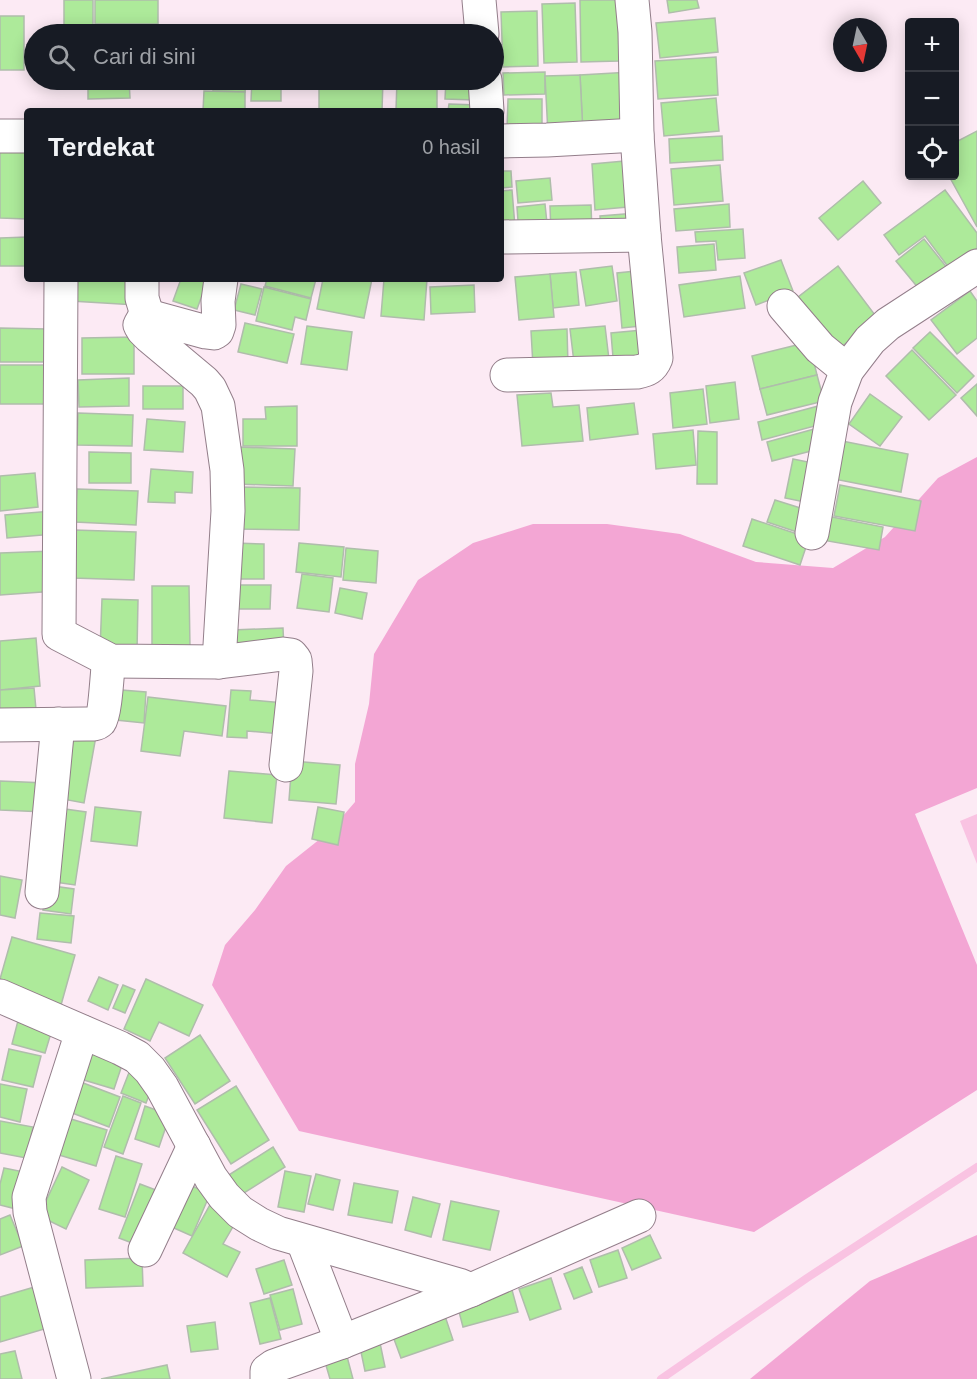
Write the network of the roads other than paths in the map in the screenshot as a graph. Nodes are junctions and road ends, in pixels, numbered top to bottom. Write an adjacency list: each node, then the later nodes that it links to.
1 (479, 0): 3 (street)
2 (632, 0): 6 (street)
3 (481, 24)
4 (486, 90): 5 (street)
5 (487, 108)
6 (637, 135): 9 (street); 10 (street)
7 (0, 136): 8 (street)
8 (24, 136)
9 (504, 141)
10 (644, 235): 11 (street); 19 (street)
11 (504, 237)
12 (977, 266): 18 (street)
13 (61, 282): 21 (street)
14 (142, 282): 17 (street)
15 (221, 282): 17 (street)
16 (784, 306): 18 (street)
17 (148, 318): 22 (street)
18 (847, 370): 20 (street)
19 (507, 375)
20 (812, 533)
21 (111, 661): 22 (street); 23 (street)
22 (219, 662): 25 (street)
23 (58, 724): 24 (street); 26 (street)
24 (0, 725)
25 (286, 765)
26 (42, 892)
27 (0, 996): 28 (street)
28 (82, 1032): 29 (street); 35 (street)
29 (194, 1146): 31 (street); 32 (street)
30 (639, 1216): 33 (street)
31 (303, 1241): 33 (street); 34 (street)
32 (145, 1250)
33 (471, 1290): 34 (street)
34 (342, 1342): 36 (street)
35 (74, 1379)
36 (267, 1379)

